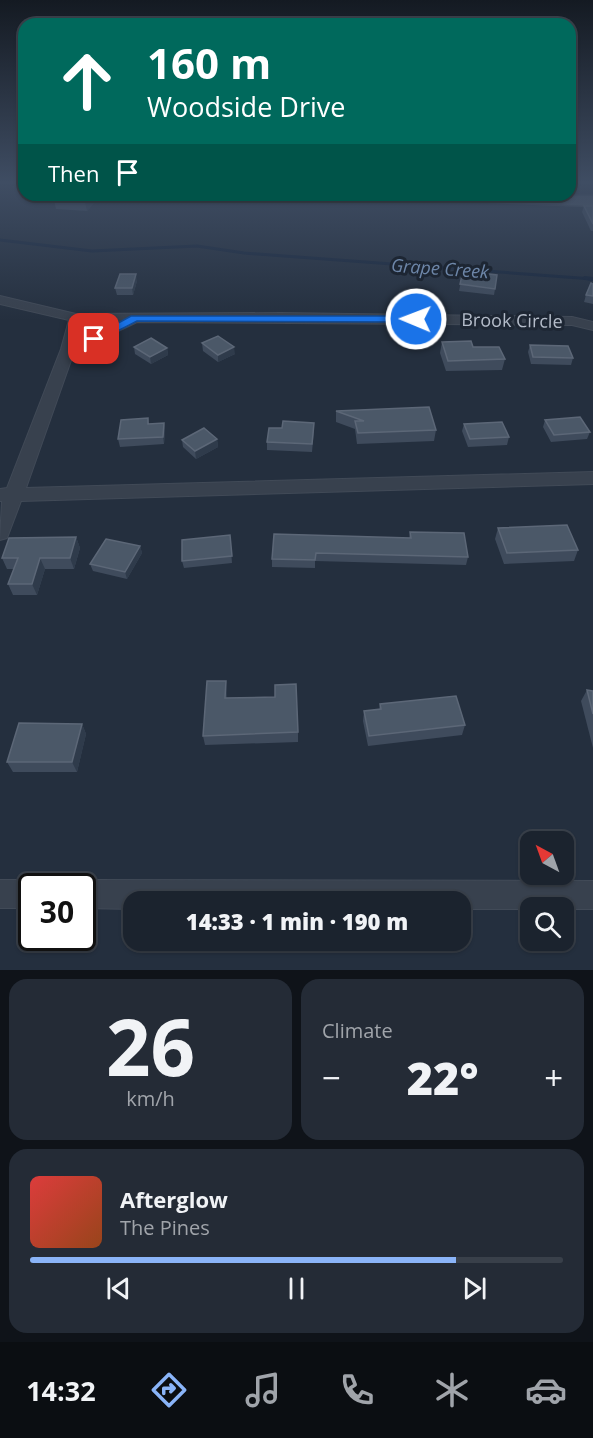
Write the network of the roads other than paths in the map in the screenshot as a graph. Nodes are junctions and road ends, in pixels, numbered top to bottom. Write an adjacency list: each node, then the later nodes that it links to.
1 (0, 300): 2 (street, Brook Circle)
2 (76, 318): 3 (street, Brook Circle); 5 (street)
3 (135, 318): 4 (street, Brook Circle); 5 (street)
4 (593, 326)
5 (68, 349): 7 (street)
6 (593, 478): 7 (street)
7 (8, 495): 8 (street)
8 (0, 533)
9 (0, 894): 10 (street)
10 (18, 894)
11 (96, 894): 12 (street)
12 (593, 895)

